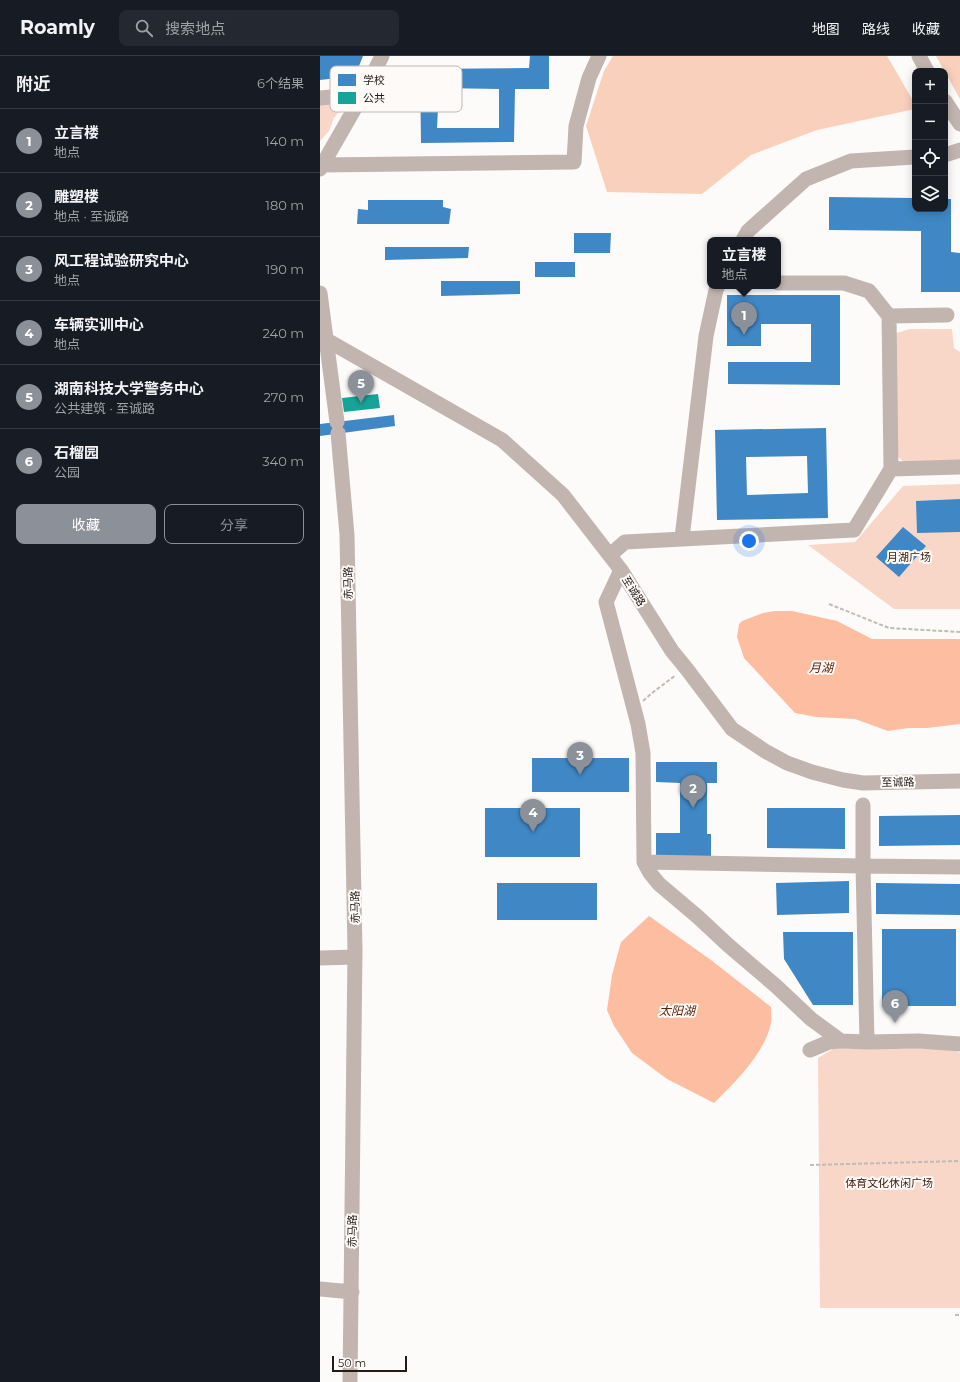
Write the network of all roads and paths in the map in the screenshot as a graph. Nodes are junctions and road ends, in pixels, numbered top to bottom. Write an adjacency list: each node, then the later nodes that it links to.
1 (382, 56): 4 (street)
2 (598, 56): 14 (street)
3 (918, 56): 5 (street)
4 (377, 66)
5 (925, 68)
6 (330, 97): 7 (street)
7 (320, 98)
8 (947, 104): 10 (street)
9 (353, 112): 14 (street)
10 (960, 124)
11 (960, 150): 12 (street)
12 (948, 154)
13 (912, 157): 15 (street)
14 (321, 167)
15 (745, 237)
16 (781, 283): 20 (street)
17 (716, 289): 24 (street)
18 (320, 293): 21 (street, 赤马路)
19 (947, 315): 20 (street)
20 (888, 316): 23 (street)
21 (323, 339): 25 (street, 至诚路); 37 (street, 赤马路)
22 (960, 467): 23 (street)
23 (891, 469): 24 (street)
24 (682, 538): 25 (street)
25 (610, 555): 26 (street, 至诚路)
26 (620, 570): 29 (street, 至诚路); 33 (street)
27 (829, 604): 28 (path)
28 (960, 632)
29 (686, 668): 30 (path); 31 (street, 至诚路)
30 (652, 693)
31 (960, 781)
32 (863, 805): 34 (street)
33 (644, 862): 34 (street); 39 (street)
34 (863, 866): 35 (street); 40 (street)
35 (960, 867)
36 (320, 950): 37 (street)
37 (356, 954): 38 (street); 46 (street, 赤马路)
38 (320, 958)
39 (841, 1041): 40 (street); 42 (street)
40 (867, 1042): 41 (street)
41 (960, 1044)
42 (810, 1050)
43 (960, 1161): 44 (path)
44 (810, 1165)
45 (320, 1289): 46 (street)
46 (352, 1292): 49 (street, 赤马路)
47 (955, 1315): 48 (path)
48 (960, 1315)
49 (350, 1382)

